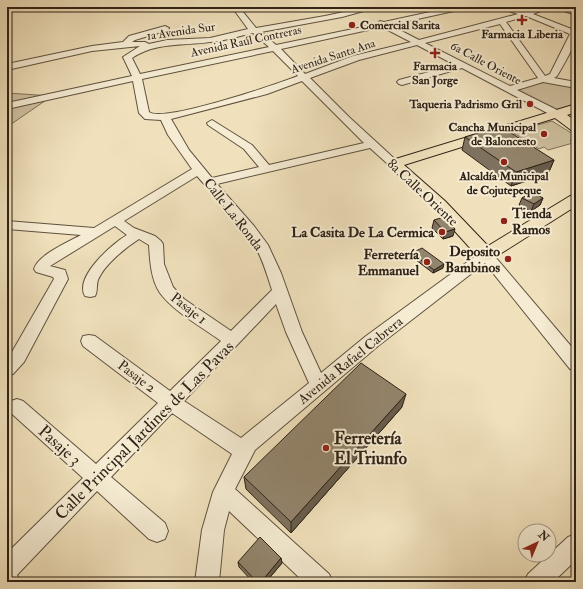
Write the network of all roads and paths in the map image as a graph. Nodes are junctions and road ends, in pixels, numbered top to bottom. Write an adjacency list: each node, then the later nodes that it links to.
1 (23, 7): 12 (street)
2 (235, 7): 21 (street, 8a Calle Oriente)
3 (278, 7): 4 (street)
4 (293, 7)
5 (348, 7): 14 (street, 6a Calle Oriente)
6 (375, 7): 14 (street, 1a Avenida Sur)
7 (442, 7): 13 (street)
8 (463, 7): 13 (street, Avenida Raúl Contreras)
9 (500, 7): 16 (street)
10 (547, 7): 16 (street, Avenida Santa Ana)
11 (555, 7): 15 (street)
12 (7, 9)
13 (449, 10): 18 (street, Avenida Raúl Contreras); 19 (street)
14 (358, 12): 18 (street, 6a Calle Oriente); 21 (street, 1a Avenida Sur)
15 (576, 13)
16 (526, 14): 17 (street, Avenida Santa Ana); 22 (street)
17 (502, 21): 19 (street, Avenida Santa Ana); 31 (street)
18 (382, 24): 23 (street, 6a Calle Oriente); 26 (street, Avenida Raúl Contreras)
19 (484, 25): 23 (street, Avenida Santa Ana)
20 (165, 28): 24 (street)
21 (255, 31): 25 (street, 1a Avenida Sur); 26 (street, 8a Calle Oriente)
22 (575, 33): 31 (street)
23 (420, 43): 27 (street, 6a Calle Oriente); 30 (street, Avenida Santa Ana)
24 (126, 44): 25 (street); 28 (street)
25 (154, 45): 29 (street, 1a Avenida Sur)
26 (275, 48): 29 (street, Avenida Raúl Contreras); 30 (street, 8a Calle Oriente)
27 (464, 65): 32 (street); 34 (street, 6a Calle Oriente)
28 (7, 68)
29 (137, 77): 36 (street, Avenida Raúl Contreras); 40 (street, 1a Avenida Sur)
30 (304, 77): 41 (street, Avenida Santa Ana); 44 (street, 8a Calle Oriente)
31 (543, 79): 33 (street); 34 (street)
32 (402, 82)
33 (576, 85)
34 (510, 89): 39 (street, 6a Calle Oriente)
35 (7, 98): 36 (street, Avenida Raúl Contreras)
36 (34, 100): 38 (street)
37 (576, 108): 39 (main road)
38 (10, 110)
39 (557, 114): 43 (main road); 45 (main road)
40 (149, 117): 41 (street, Avenida Santa Ana)
41 (165, 117): 47 (street, Calle La Ronda)
42 (212, 123): 46 (street)
43 (576, 127)
44 (372, 144): 45 (street, 8a Calle Oriente); 46 (street)
45 (394, 164): 54 (main road, 8a Calle Oriente)
46 (267, 169): 48 (street)
47 (199, 170): 48 (street, Calle La Ronda); 50 (street)
48 (210, 182): 55 (street, Calle La Ronda)
49 (576, 199): 54 (main road, Avenida Rafael Cabrera)
50 (116, 221): 52 (street); 53 (street, Pasaje 1)
51 (7, 225): 52 (street)
52 (96, 232): 60 (street)
53 (136, 235): 56 (street); 58 (street, Pasaje 1)
54 (486, 255): 59 (street, 8a Calle Oriente); 61 (street, Avenida Rafael Cabrera)
55 (280, 291): 58 (street, Calle Principal Jardines de Las Pavas); 61 (street, Calle La Ronda)
56 (90, 292)
57 (89, 340): 62 (street, Pasaje 2)
58 (232, 340): 62 (street, Calle Principal Jardines de Las Pavas)
59 (576, 364)
60 (7, 369)
61 (318, 385): 64 (street, Avenida Rafael Cabrera)
62 (171, 402): 64 (street, Pasaje 2); 65 (street, Calle Principal Jardines de Las Pavas)
63 (17, 407): 65 (street, Pasaje 3)
64 (244, 451): 66 (street, Avenida Rafael Cabrera)
65 (96, 478): 67 (street, Pasaje 3); 69 (street, Calle Principal Jardines de Las Pavas)
66 (222, 492): 70 (street, Avenida Rafael Cabrera); 71 (street)
67 (157, 531)
68 (576, 545): 72 (street)
69 (7, 569)
70 (207, 582)
71 (321, 582)
72 (536, 582)

